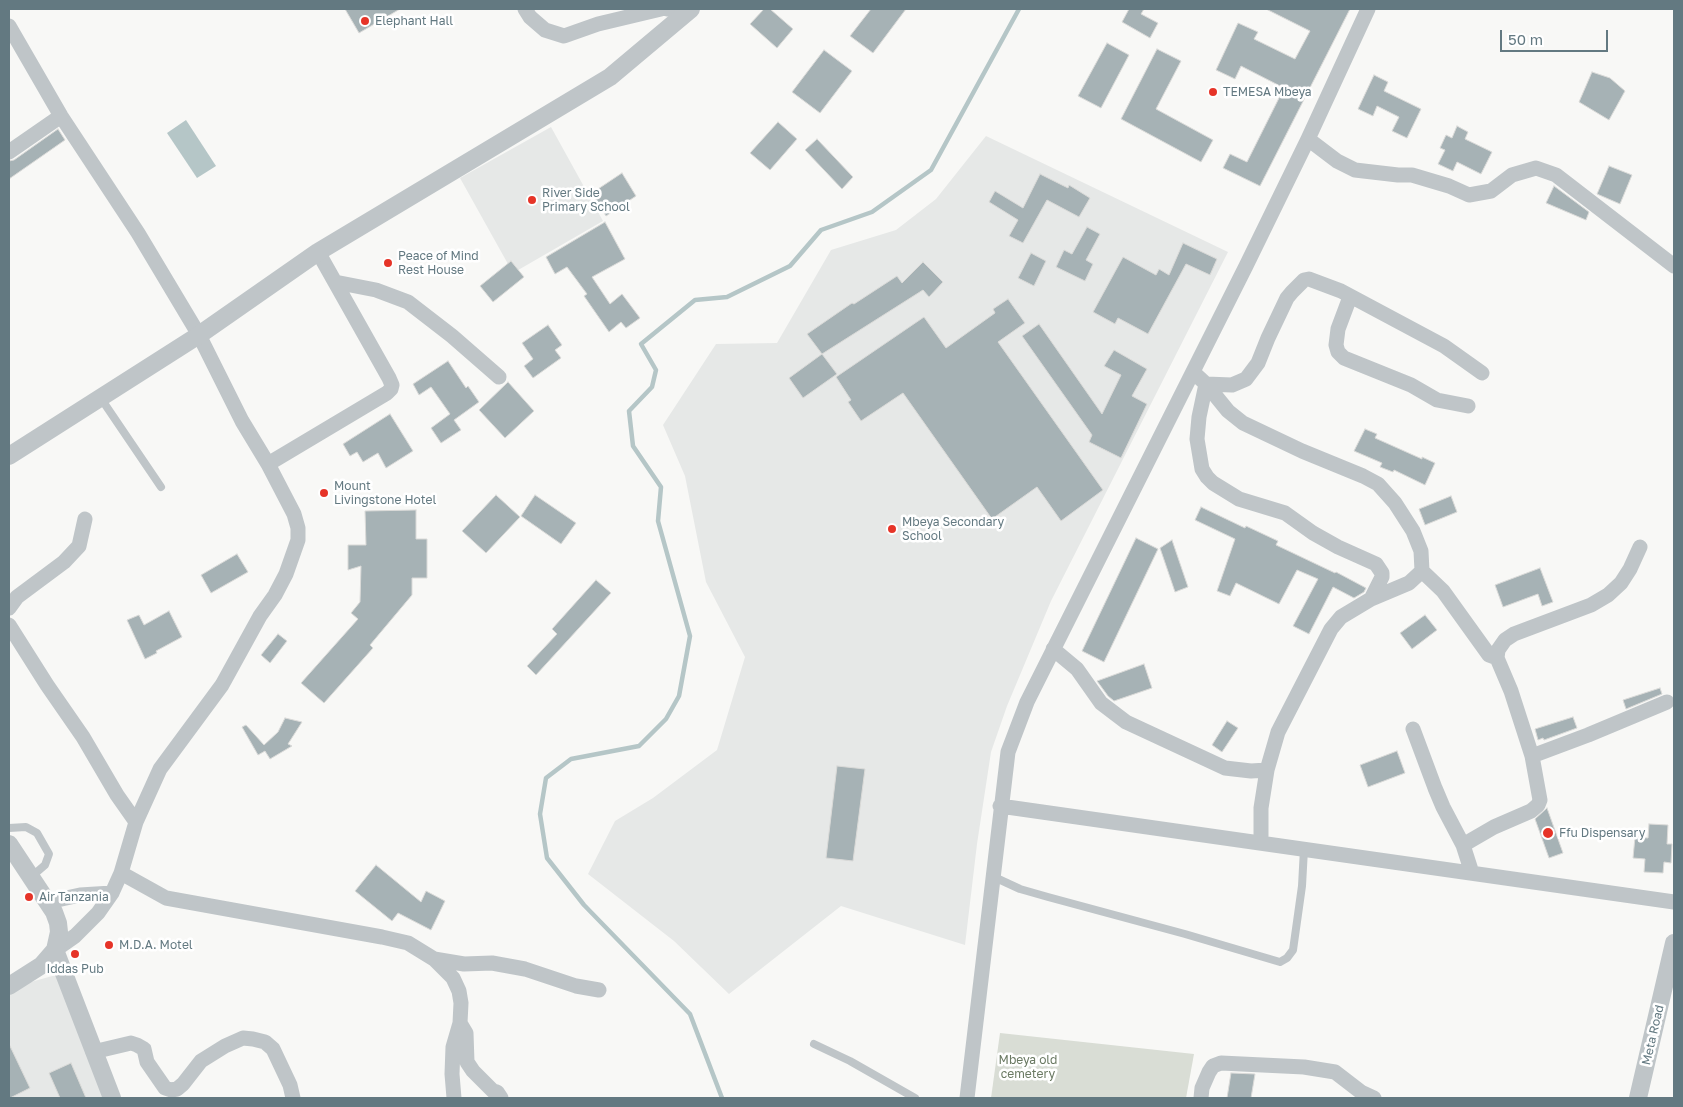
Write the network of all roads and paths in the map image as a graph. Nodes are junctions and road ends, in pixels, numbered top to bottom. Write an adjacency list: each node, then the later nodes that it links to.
1 (525, 9): 2 (street)
2 (661, 9)
3 (667, 9): 5 (street)
4 (1368, 9): 8 (street)
5 (690, 10): 10 (street)
6 (9, 26): 7 (street)
7 (61, 116): 9 (street); 14 (street)
8 (1308, 139): 11 (street); 15 (street)
9 (9, 152)
10 (318, 252): 12 (street); 14 (street)
11 (1674, 266)
12 (335, 282): 17 (street); 22 (street)
13 (1350, 297): 16 (street); 18 (street); 20 (street)
14 (199, 334): 19 (street); 22 (street)
15 (1193, 372): 18 (street); 30 (street)
16 (1482, 373)
17 (499, 377)
18 (1206, 384): 26 (street); 27 (street)
19 (100, 397): 21 (street); 23 (lane)
20 (1468, 406)
21 (9, 456)
22 (268, 464): 37 (street)
23 (161, 487)
24 (86, 519): 28 (street)
25 (1640, 546): 31 (street)
26 (1422, 570): 27 (street); 31 (street)
27 (1371, 599): 35 (street)
28 (9, 608)
29 (9, 625): 37 (street)
30 (1053, 649): 35 (street); 36 (street)
31 (1497, 658): 34 (street)
32 (1667, 702): 34 (street)
33 (1413, 729): 41 (street)
34 (1532, 756): 41 (street)
35 (1267, 770): 39 (street)
36 (1000, 806): 39 (street); 46 (street)
37 (136, 822): 43 (street)
38 (9, 828): 45 (lane)
39 (1261, 843): 42 (street)
40 (9, 844): 45 (street)
41 (1463, 845): 44 (street)
42 (1304, 849): 44 (street); 46 (lane)
43 (121, 873): 47 (street); 52 (street)
44 (1472, 873): 49 (street)
45 (31, 877): 48 (street)
46 (994, 877): 63 (street)
47 (112, 892): 48 (street); 51 (street)
48 (48, 902): 51 (street)
49 (1674, 902)
50 (1674, 943): 66 (street, Meta Road)
51 (55, 950): 53 (street); 57 (street)
52 (434, 958): 54 (street); 55 (street)
53 (9, 986)
54 (599, 990)
55 (460, 1023): 60 (street); 61 (street)
56 (814, 1044): 62 (lane)
57 (93, 1052): 58 (street); 59 (street)
58 (112, 1098)
59 (293, 1098)
60 (454, 1098)
61 (500, 1098)
62 (915, 1098)
63 (967, 1098)
64 (1201, 1098): 65 (street)
65 (1374, 1098)
66 (1638, 1098)

